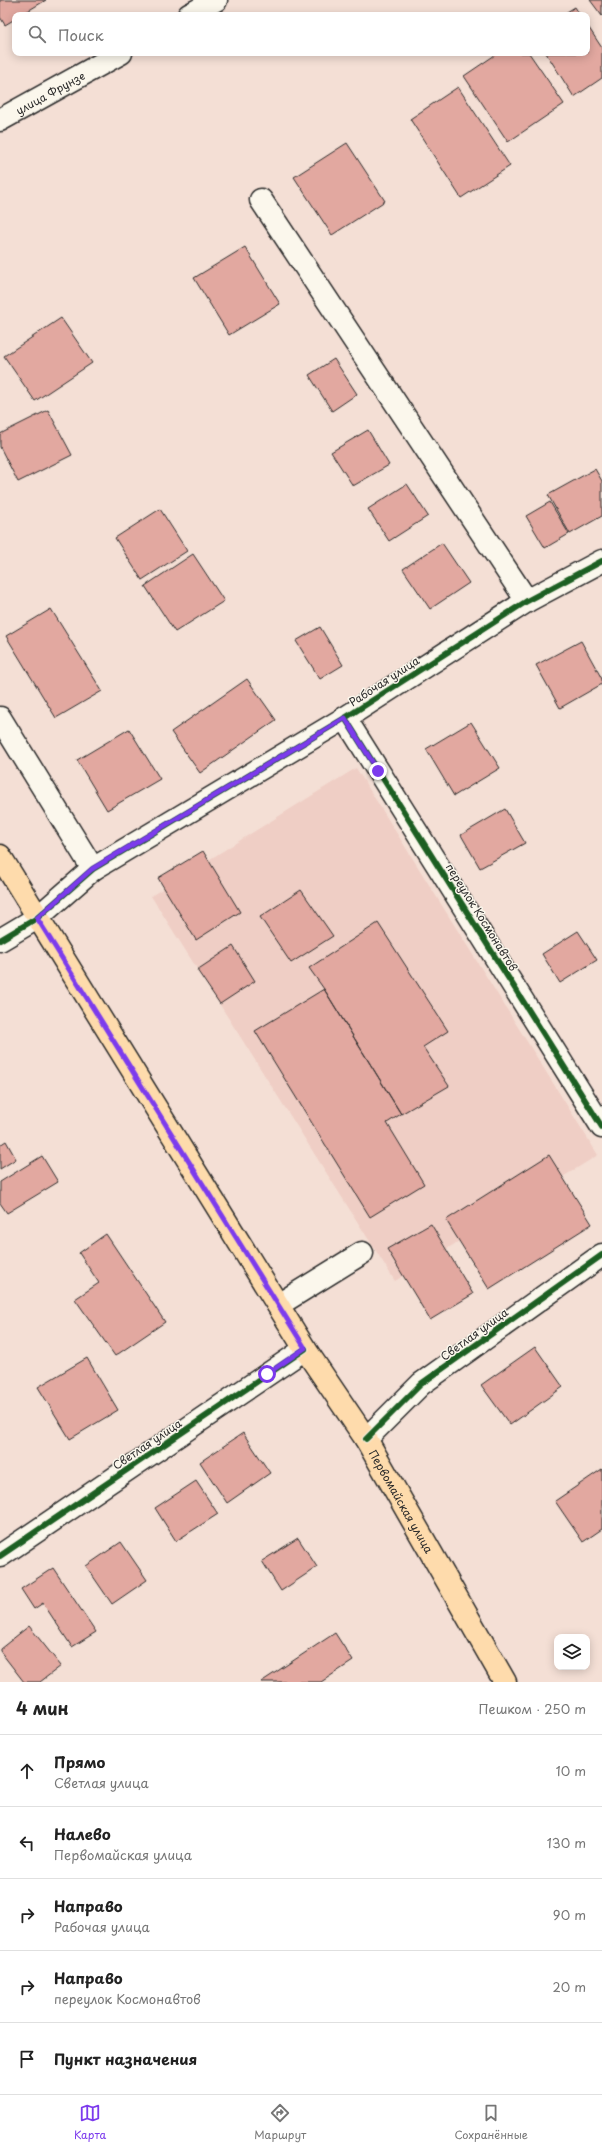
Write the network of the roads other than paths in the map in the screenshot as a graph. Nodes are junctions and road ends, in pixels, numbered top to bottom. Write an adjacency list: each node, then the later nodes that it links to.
1 (216, 0): 2 (street)
2 (194, 12)
3 (116, 56): 4 (street, улица Фрунзе)
4 (0, 120)
5 (260, 200): 7 (street)
6 (602, 561): 7 (street, Рабочая улица)
7 (526, 601): 9 (street, Рабочая улица)
8 (0, 718): 11 (street)
9 (345, 718): 11 (street, Рабочая улица); 14 (street, переулок Космонавтов)
10 (0, 856): 12 (main road, Первомайская улица)
11 (92, 869): 12 (street, Рабочая улица)
12 (37, 918): 13 (street, Рабочая улица); 17 (main road, Первомайская улица)
13 (0, 940)
14 (602, 1127)
15 (362, 1253): 17 (street)
16 (602, 1255): 19 (street, Светлая улица)
17 (278, 1305): 18 (main road, Первомайская улица)
18 (305, 1348): 19 (main road, Первомайская улица); 20 (street, Светлая улица)
19 (366, 1439): 21 (main road, Первомайская улица)
20 (0, 1556)
21 (505, 1682)

